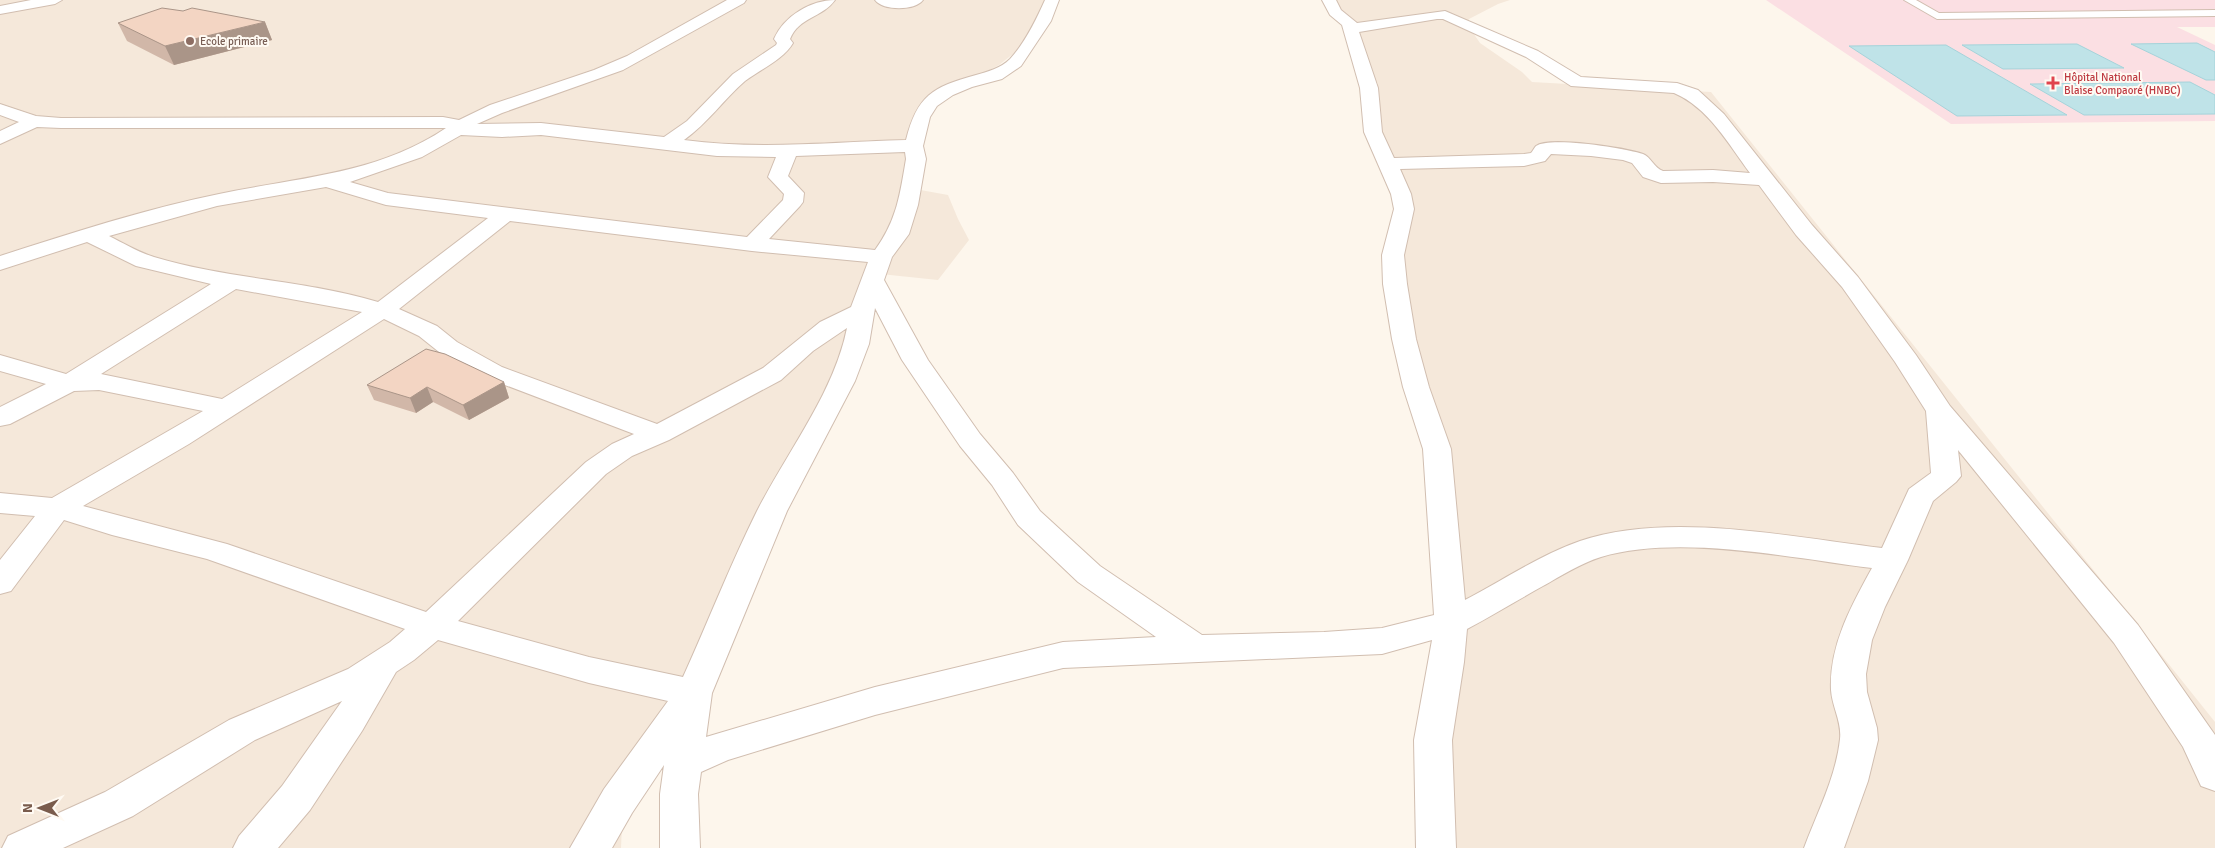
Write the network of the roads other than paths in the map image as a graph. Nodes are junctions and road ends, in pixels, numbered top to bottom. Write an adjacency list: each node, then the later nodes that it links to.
1 (55, 0): 9 (street)
2 (739, 0): 14 (street)
3 (828, 0): 16 (street)
4 (882, 0): 5 (street)
5 (916, 0)
6 (1052, 0): 17 (street)
7 (1329, 0): 11 (street)
8 (1909, 0): 10 (lane)
9 (0, 10)
10 (2215, 13)
11 (1351, 29): 19 (street); 20 (street)
12 (0, 109): 13 (street)
13 (34, 121): 14 (street); 15 (street)
14 (457, 129): 16 (street); 21 (street)
15 (0, 138)
16 (668, 143): 18 (street)
17 (914, 146): 18 (street); 26 (street)
18 (789, 151): 24 (street)
19 (1386, 164): 20 (street); 40 (street)
20 (1766, 180): 33 (street)
21 (329, 182): 22 (street); 23 (street)
22 (507, 213): 24 (street); 28 (street)
23 (89, 236): 25 (street); 27 (street)
24 (752, 244): 26 (street)
25 (0, 263)
26 (877, 268): 29 (street); 42 (street)
27 (232, 281): 28 (street); 31 (street)
28 (381, 311): 32 (street); 35 (street)
29 (862, 311): 35 (street); 44 (street)
30 (0, 363): 31 (street)
31 (69, 383): 32 (street); 34 (street)
32 (227, 408): 37 (street)
33 (1940, 411): 38 (street); 46 (street)
34 (0, 418)
35 (659, 434): 41 (street)
36 (0, 503): 37 (street)
37 (57, 508): 39 (street); 41 (street)
38 (1892, 560): 40 (street); 52 (street)
39 (0, 583)
40 (1451, 623): 42 (street); 51 (street)
41 (432, 626): 43 (street); 44 (street)
42 (1196, 648): 45 (street)
43 (384, 663): 47 (street); 48 (street)
44 (694, 694): 45 (street); 49 (street)
45 (683, 763): 50 (street)
46 (2215, 775)
47 (22, 848)
48 (253, 848)
49 (590, 848)
50 (680, 848)
51 (1436, 848)
52 (1824, 848)

